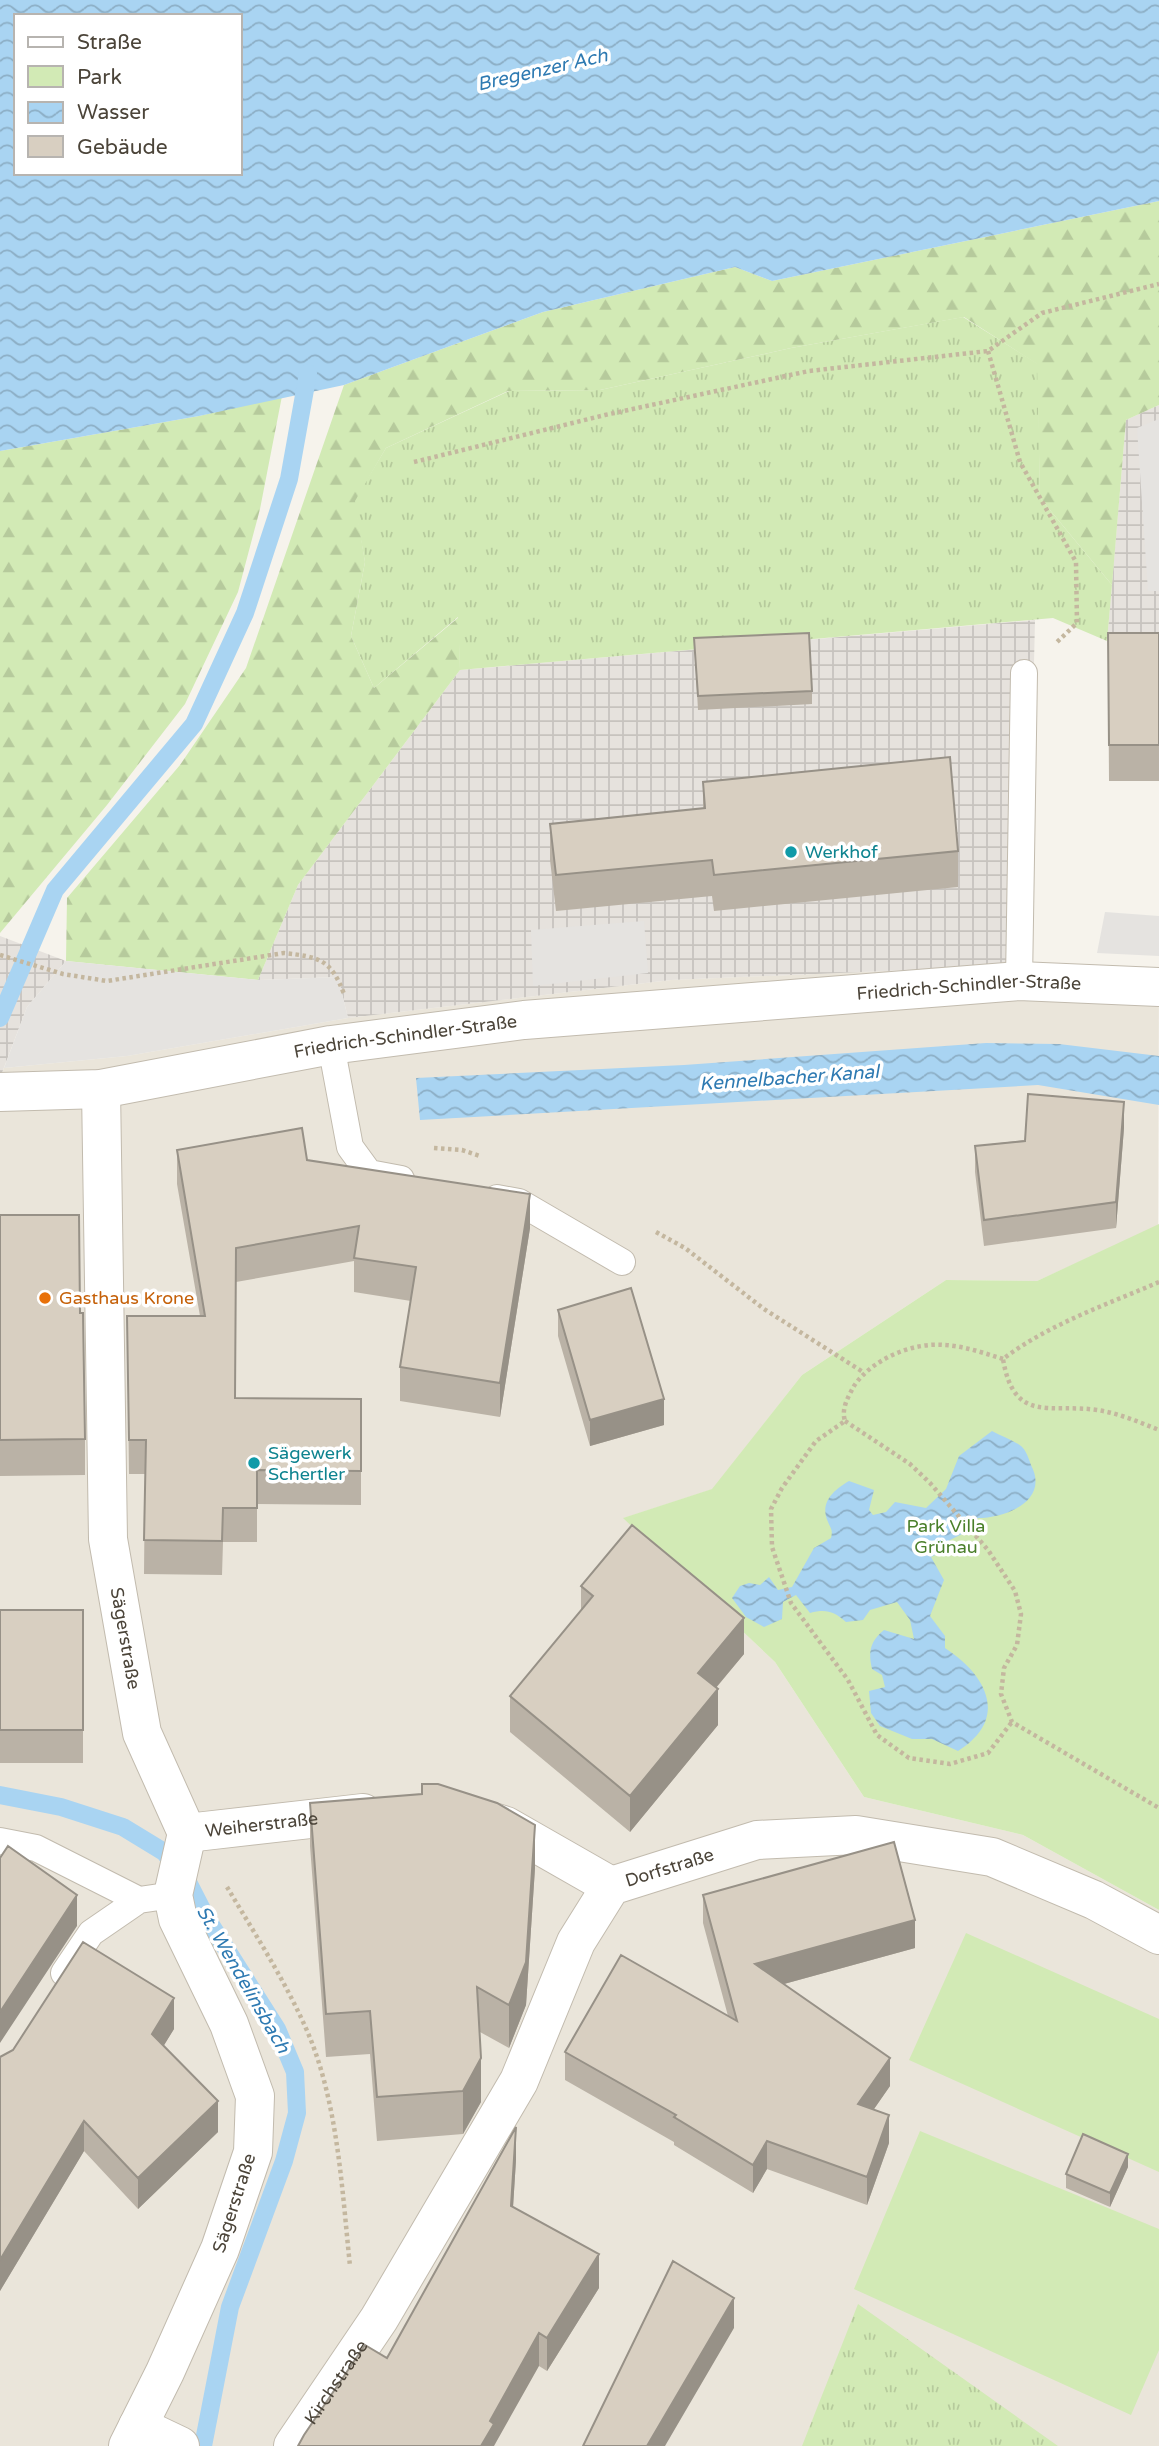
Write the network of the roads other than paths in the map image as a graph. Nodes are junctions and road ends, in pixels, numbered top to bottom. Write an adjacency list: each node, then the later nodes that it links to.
1 (1024, 673): 2 (lane)
2 (1019, 981): 3 (street, Friedrich-Schindler-Straße); 4 (street, Friedrich-Schindler-Straße)
3 (1159, 987)
4 (342, 1044): 5 (street, Friedrich-Schindler-Straße); 7 (lane)
5 (101, 1089): 6 (street, Friedrich-Schindler-Straße); 13 (street, Sägerstraße)
6 (4, 1092)
7 (424, 1184)
8 (478, 1194): 9 (lane)
9 (622, 1262)
10 (396, 1808): 13 (street, Weiherstraße)
11 (458, 1811): 14 (street)
12 (0, 1841): 15 (lane)
13 (185, 1842): 15 (street, Sägerstraße)
14 (611, 1886): 16 (street, Dorfstraße); 18 (street, Dorfstraße)
15 (156, 1898): 17 (lane); 19 (street, Sägerstraße)
16 (1159, 1935)
17 (53, 1991)
18 (379, 2319): 20 (street, Kirchstraße)
19 (152, 2439)
20 (293, 2446)

